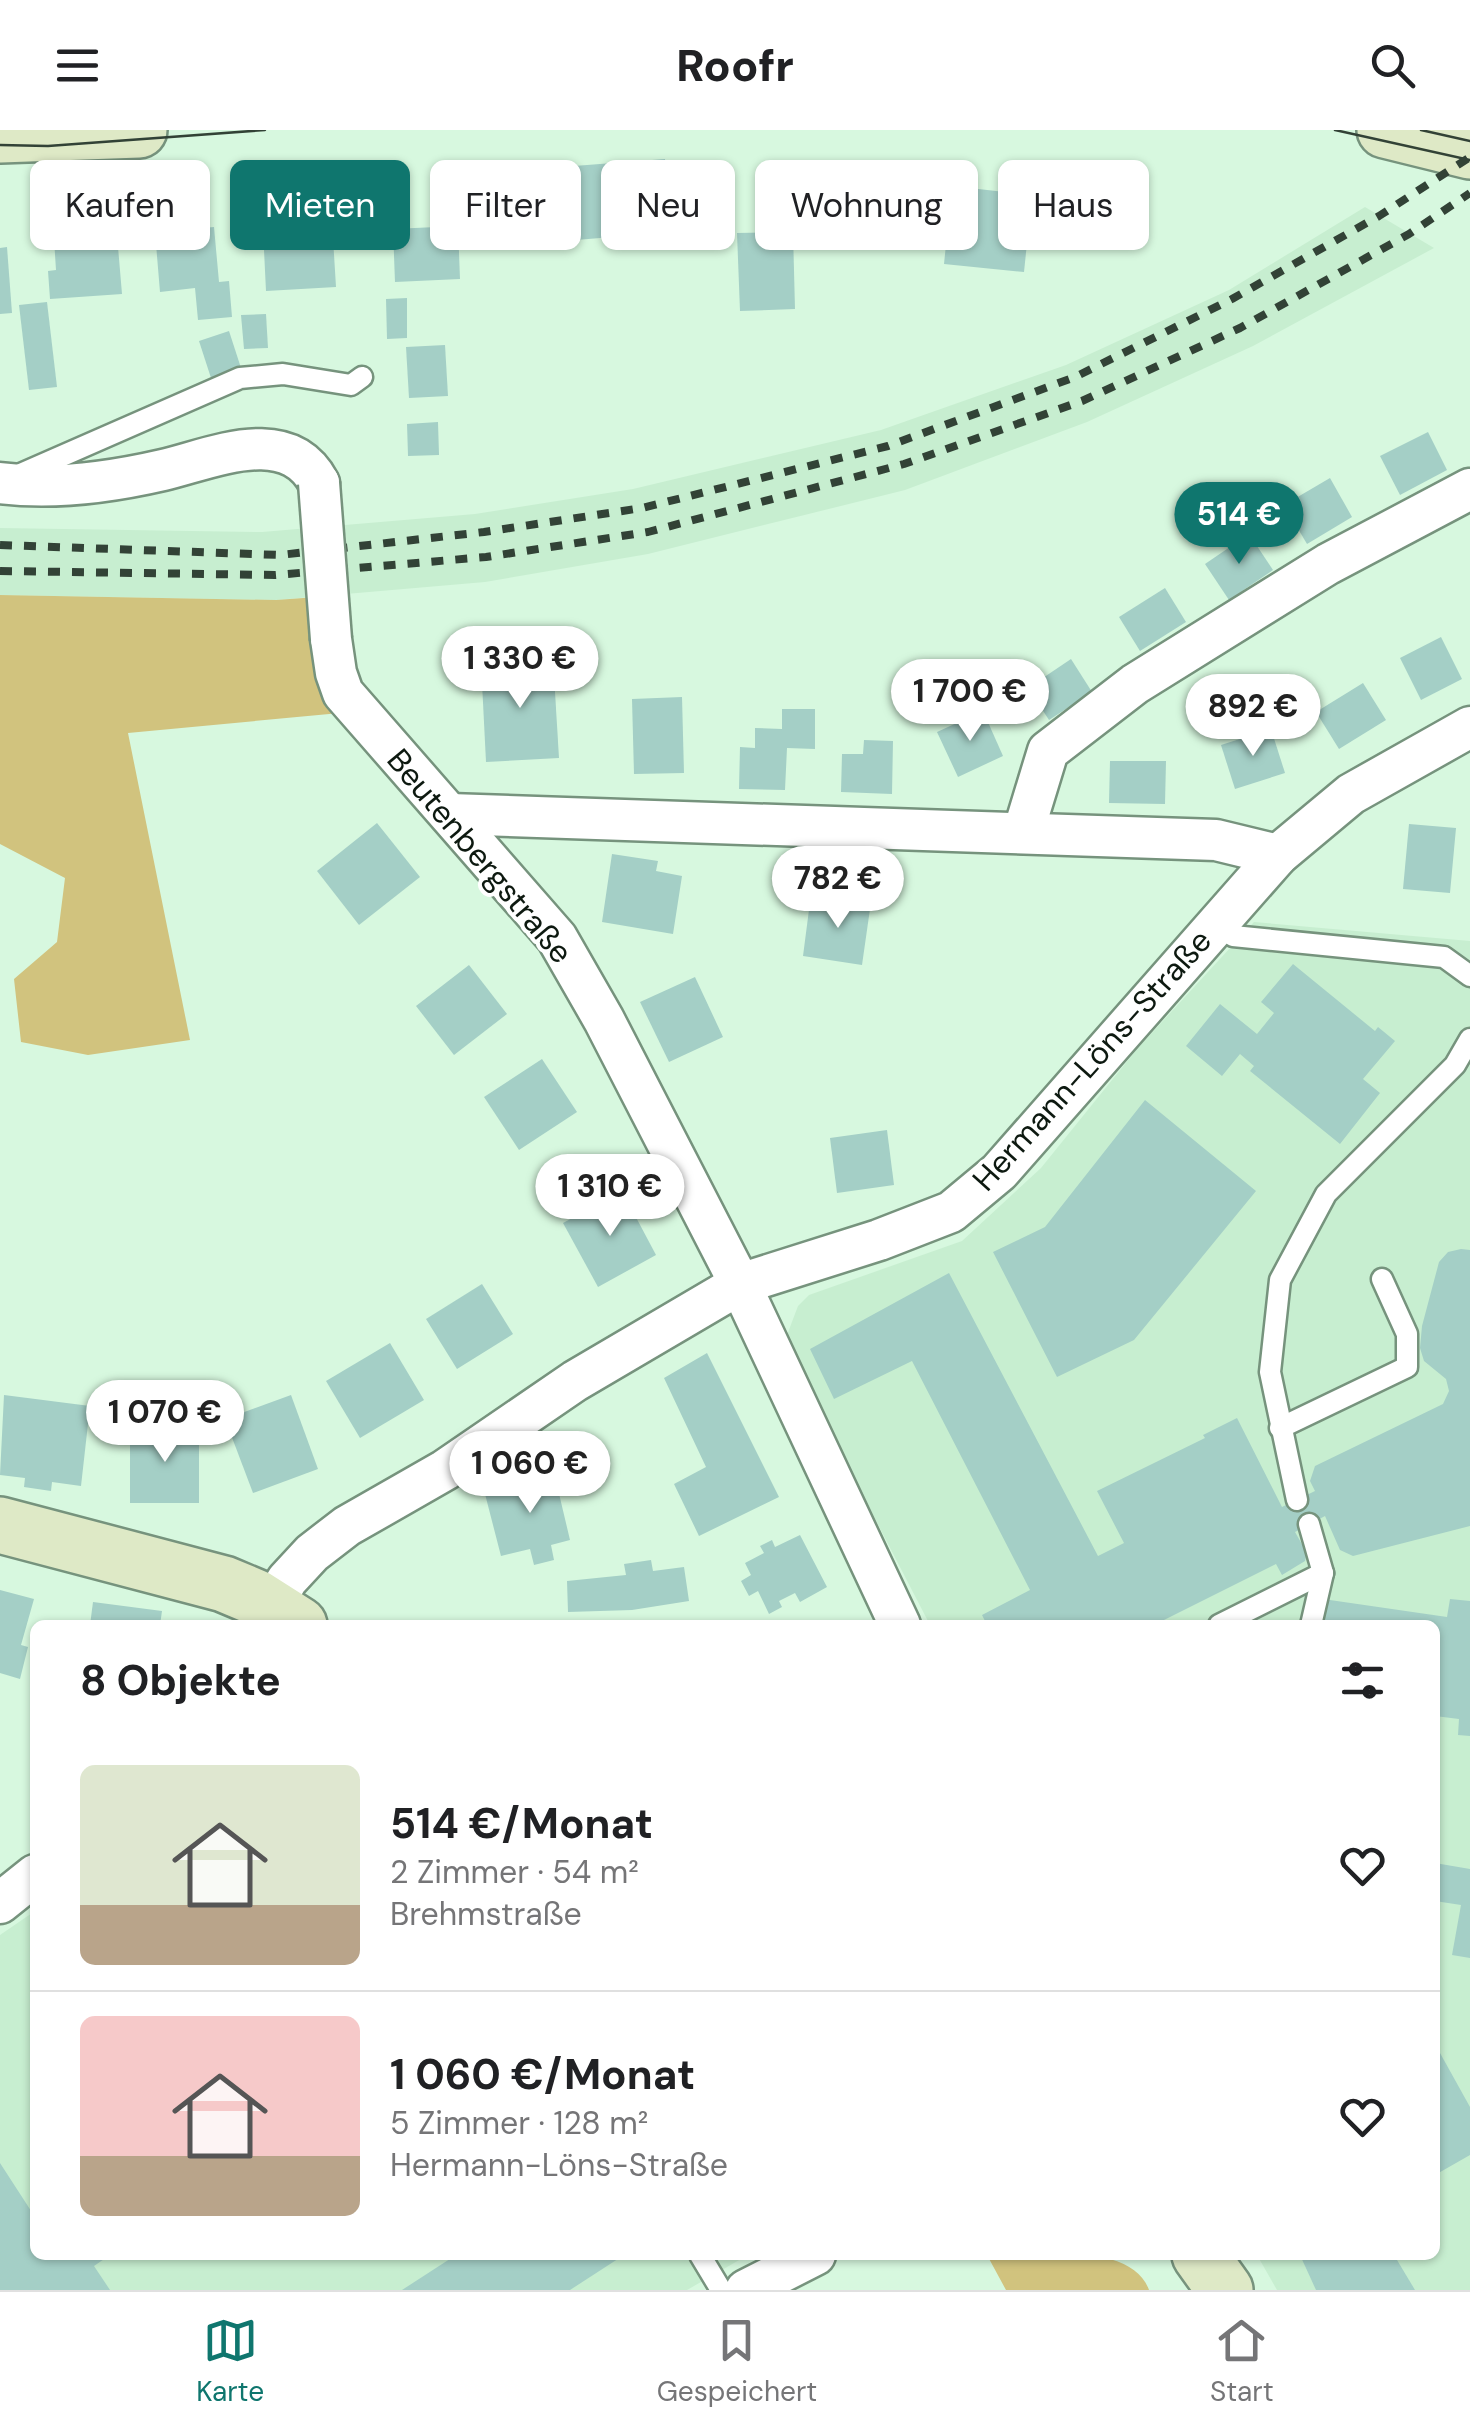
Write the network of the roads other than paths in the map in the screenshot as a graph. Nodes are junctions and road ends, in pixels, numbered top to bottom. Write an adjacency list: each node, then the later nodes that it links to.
1 (138, 130): 3 (main road)
2 (1385, 130): 4 (main road)
3 (0, 135)
4 (1470, 151)
5 (362, 377): 6 (lane)
6 (1, 484): 9 (street, Beutenbergstraße, bridge)
7 (1470, 489): 10 (street)
8 (1470, 727): 11 (street, Hermann-Löns-Straße)
9 (450, 814): 10 (street); 16 (street, Beutenbergstraße)
10 (1023, 833): 11 (street)
11 (1278, 855): 12 (street, Hermann-Löns-Straße)
12 (1215, 923): 13 (lane); 16 (street, Hermann-Löns-Straße)
13 (1470, 976)
14 (1470, 1038): 17 (lane)
15 (1382, 1279): 17 (lane)
16 (740, 1284): 22 (street, Hermann-Löns-Straße); 23 (street, Beutenbergstraße)
17 (1280, 1428): 18 (lane)
18 (1297, 1500)
19 (0, 1524): 22 (main road, Hermann-Löns-Straße)
20 (1309, 1524): 21 (lane)
21 (1323, 1574): 24 (lane); 25 (lane)
22 (277, 1619)
23 (898, 1620)
24 (1228, 1620)
25 (1312, 1620)
26 (30, 1879): 27 (street)
27 (0, 1903)
28 (703, 2260): 31 (lane)
29 (805, 2260): 32 (street)
30 (1204, 2260): 33 (main road)
31 (721, 2290)
32 (746, 2290)
33 (1225, 2290)

